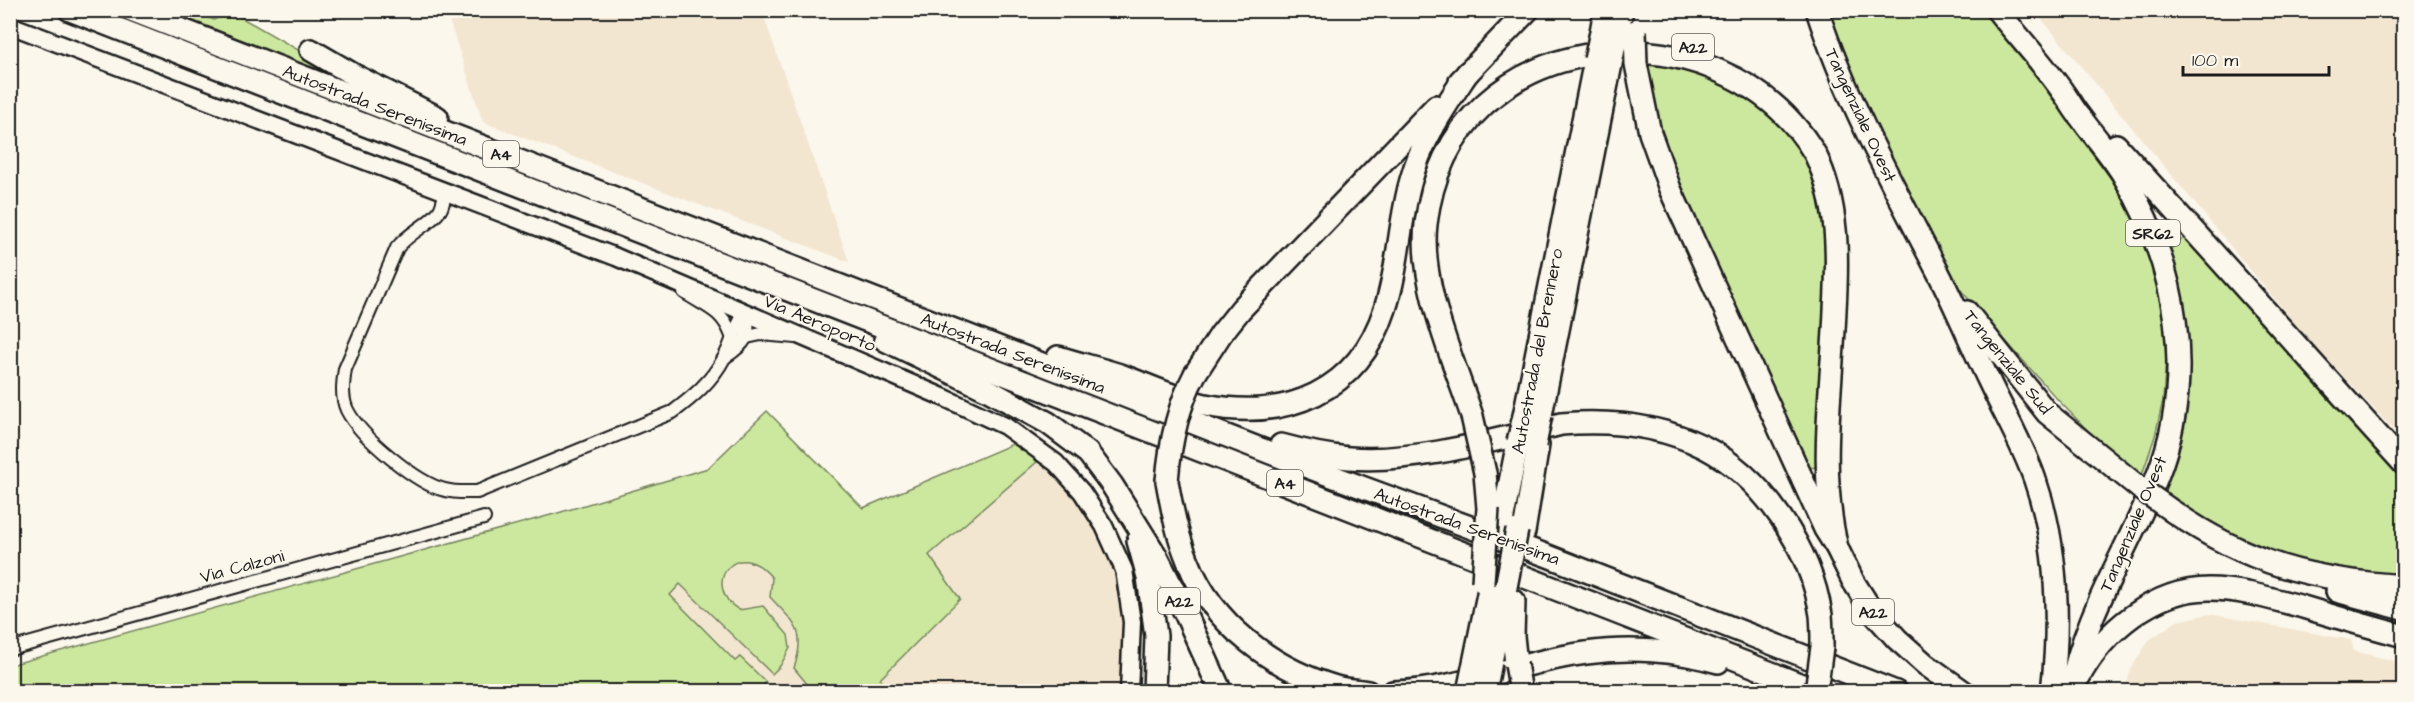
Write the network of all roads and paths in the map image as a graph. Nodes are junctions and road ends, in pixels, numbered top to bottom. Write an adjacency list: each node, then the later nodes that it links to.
1 (70, 10): 17 (highway, Autostrada Serenissima / A4)
2 (131, 10): 14 (highway, Autostrada Serenissima / A4)
3 (1528, 10): 12 (highway)
4 (1605, 10): 9 (highway, Autostrada del Brennero)
5 (1622, 10): 9 (highway, Autostrada del Brennero)
6 (1816, 10): 18 (highway, Tangenziale Ovest)
7 (1997, 10): 13 (highway, Tangenziale Ovest / SR62)
8 (10, 25): 15 (street, Via Aeroporto)
9 (1622, 27): 11 (highway, Autostrada del Brennero, bridge); 32 (highway, A22, bridge)
10 (311, 50): 14 (highway)
11 (1603, 62): 25 (highway, Autostrada del Brennero); 25 (highway, Autostrada del Brennero)
12 (1468, 72): 19 (highway); 42 (highway, bridge)
13 (2063, 91): 27 (highway); 53 (highway, Tangenziale Ovest / SR62)
14 (490, 150): 19 (highway, Autostrada Serenissima / A4)
15 (446, 192): 16 (street, Via Aeroporto); 24 (street)
16 (657, 274): 20 (street, Via Aeroporto); 21 (street)
17 (749, 274): 28 (highway, A4); 49 (highway, Autostrada Serenissima / A4)
18 (1940, 275): 31 (highway, Tangenziale Sud, bridge); 52 (highway, Tangenziale Ovest)
19 (870, 298): 26 (highway, Autostrada Serenissima / A4)
20 (746, 312): 21 (street); 22 (street, Via Aeroporto); 23 (street)
21 (732, 336): 24 (street)
22 (803, 336): 23 (street); 39 (street, Via Aeroporto)
23 (747, 337): 24 (street)
24 (725, 357)
25 (1536, 415): 30 (highway, Autostrada del Brennero, bridge)
26 (1200, 425): 48 (highway, bridge); 50 (highway, Autostrada Serenissima / A4)
27 (2403, 464)
28 (1131, 514): 40 (highway, A22); 41 (highway, A22)
29 (484, 518): 37 (street, Via Calzoni)
30 (1508, 523): 32 (highway, A22, bridge); 33 (highway, bridge); 33 (highway, Autostrada del Brennero, bridge)
31 (2205, 534): 34 (highway, Tangenziale Sud); 35 (highway)
32 (1837, 548): 51 (highway, A22)
33 (1499, 584): 38 (highway); 46 (highway, bridge)
34 (2403, 585)
35 (2403, 609)
36 (2403, 636): 53 (highway)
37 (10, 649)
38 (1481, 656): 44 (highway, bridge); 45 (highway, bridge)
39 (1129, 692)
40 (1154, 692)
41 (1221, 692)
42 (1368, 692)
43 (1394, 692): 47 (highway)
44 (1468, 692)
45 (1485, 692)
46 (1521, 692)
47 (1796, 692)
48 (1816, 692)
49 (1820, 692)
50 (1896, 692)
51 (1964, 692)
52 (2052, 692)
53 (2071, 692)

